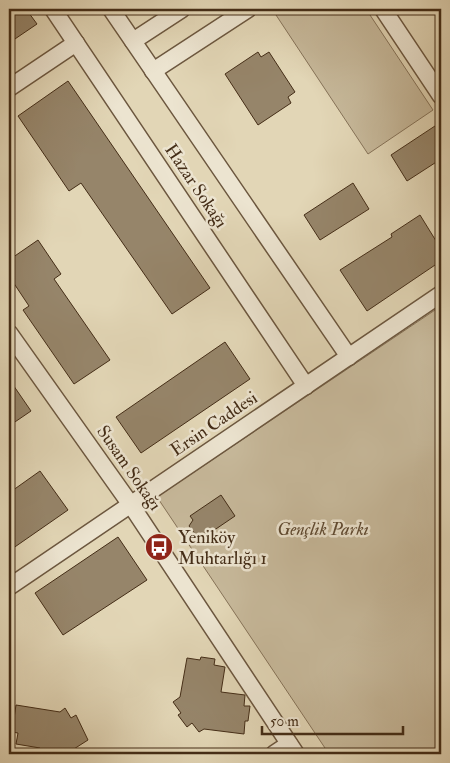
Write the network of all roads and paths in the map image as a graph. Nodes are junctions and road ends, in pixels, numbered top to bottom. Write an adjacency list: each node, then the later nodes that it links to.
1 (53, 9): 7 (street, Hazar Sokağı)
2 (111, 9): 6 (street, Hazar Sokağı)
3 (182, 9): 6 (street)
4 (248, 9): 8 (street)
5 (383, 9): 10 (street)
6 (133, 40): 8 (street, Hazar Sokağı)
7 (76, 43): 9 (street); 14 (street, Hazar Sokağı)
8 (153, 71): 13 (street, Hazar Sokağı)
9 (9, 88)
10 (441, 96)
11 (441, 294): 13 (street, Ersin Caddesi)
12 (9, 333): 15 (street, Susam Sokağı)
13 (349, 357): 14 (street, Ersin Caddesi)
14 (306, 386): 15 (street, Ersin Caddesi)
15 (131, 505): 16 (street, Ersin Caddesi); 17 (street, Susam Sokağı)
16 (9, 587)
17 (292, 749): 18 (street)
18 (274, 754)

